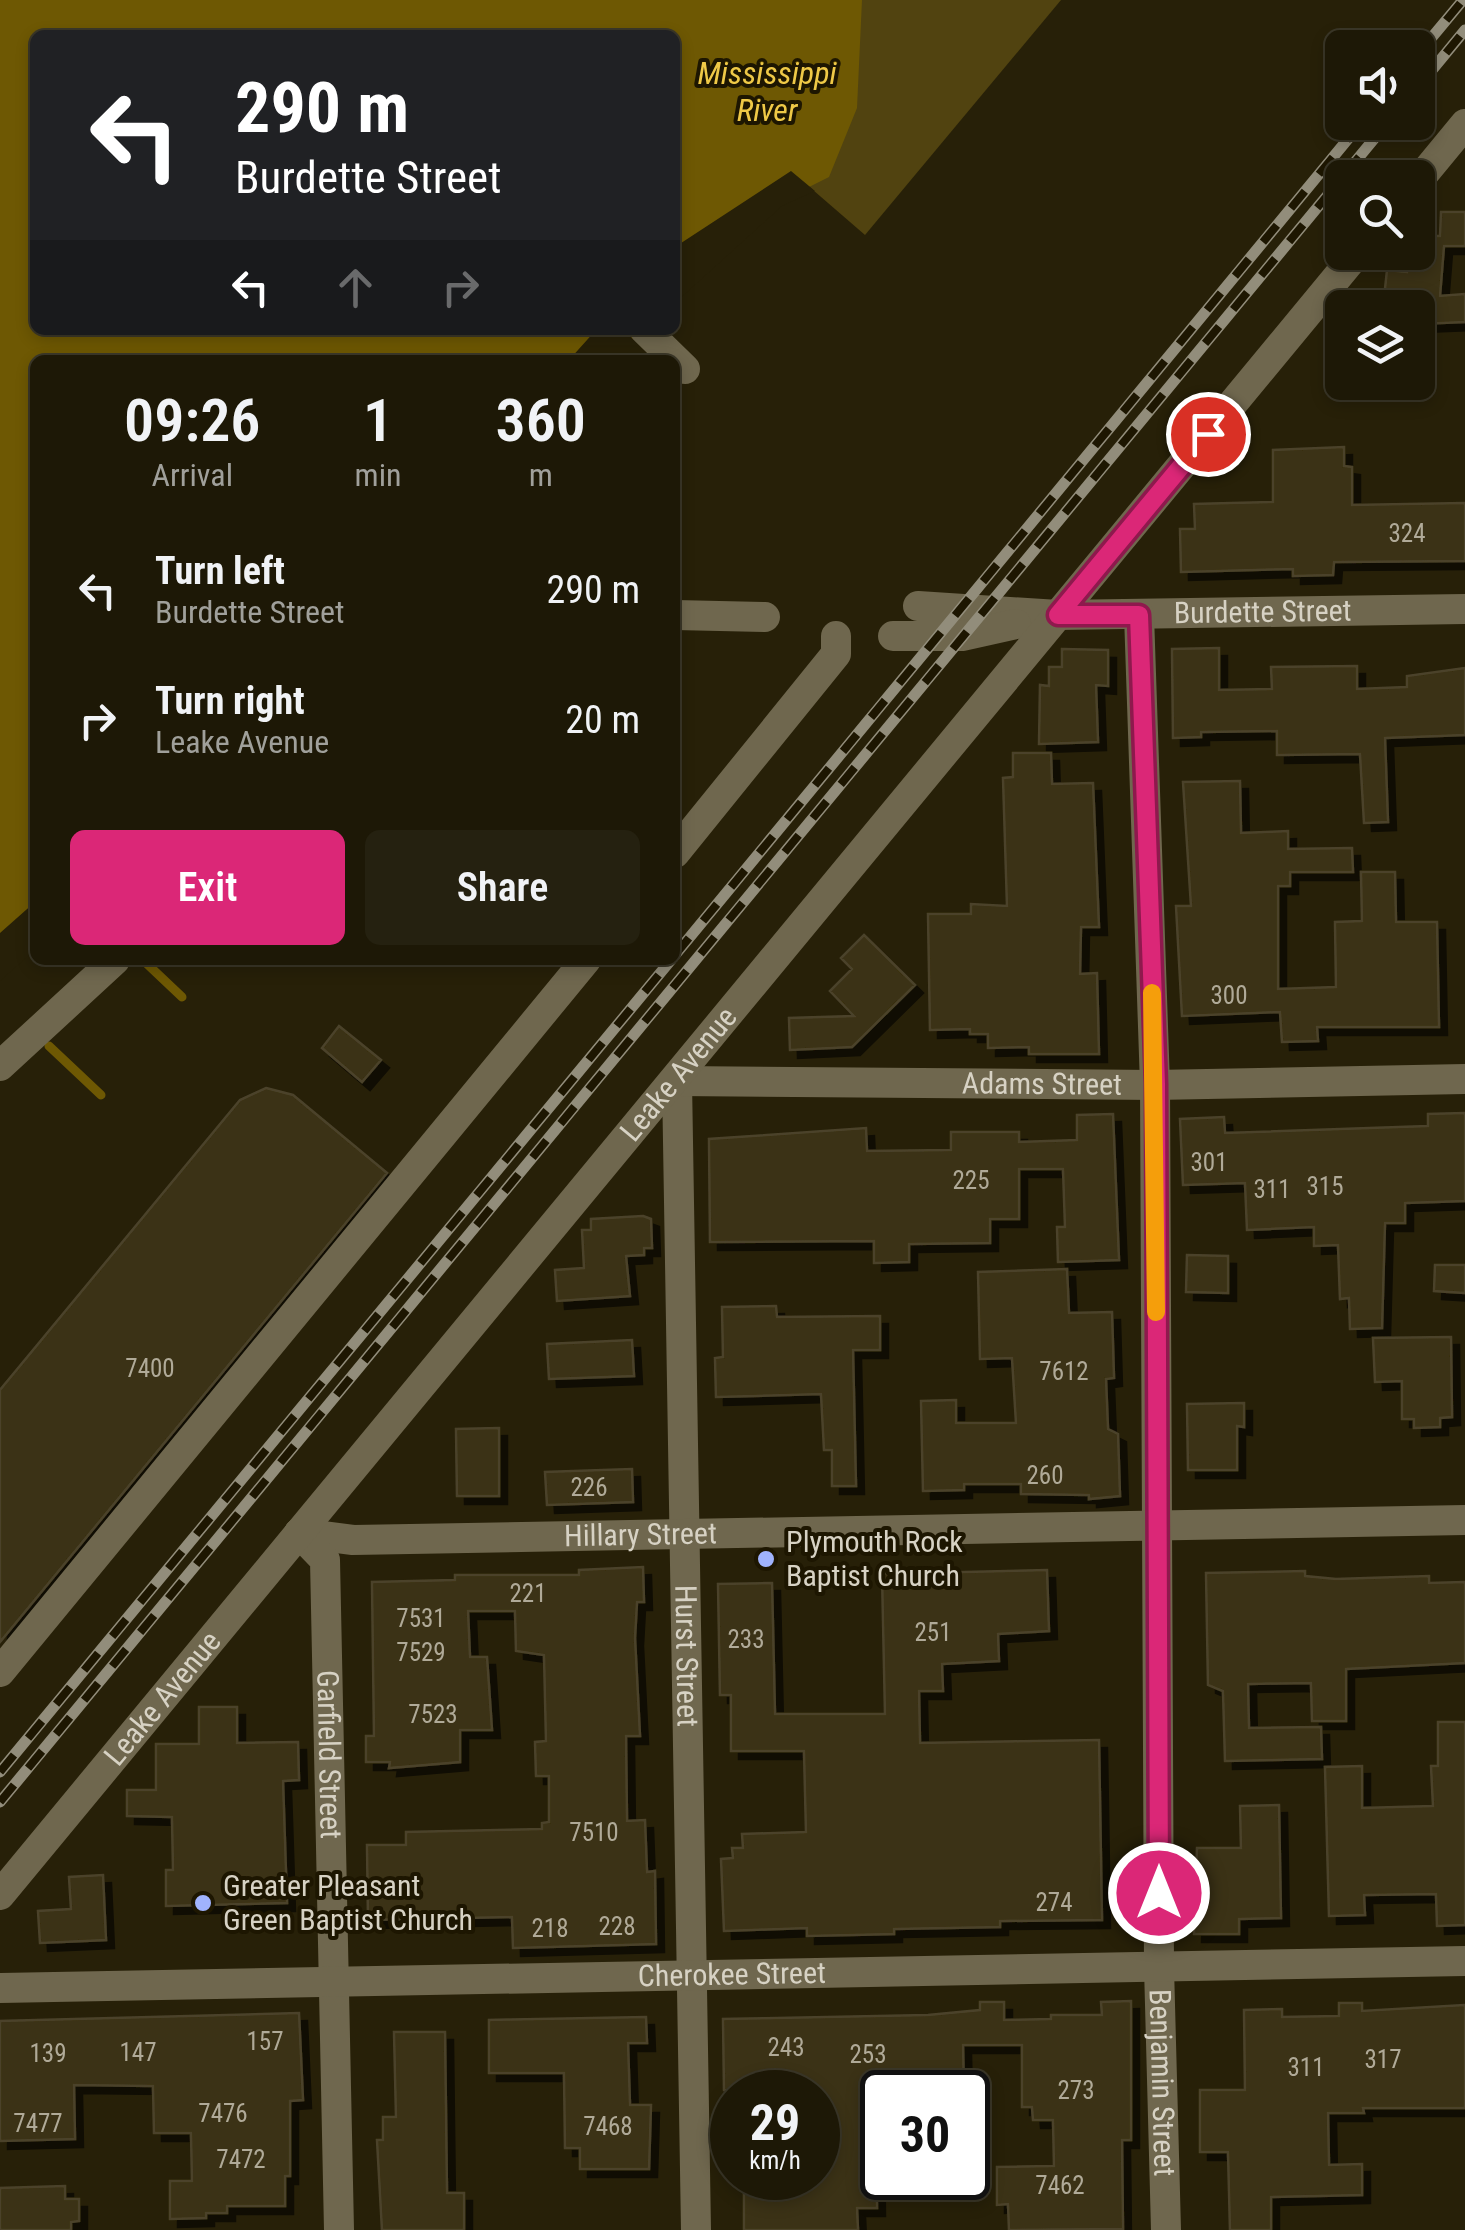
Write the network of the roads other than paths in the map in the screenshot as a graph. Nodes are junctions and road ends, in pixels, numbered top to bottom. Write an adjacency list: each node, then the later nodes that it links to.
1 (1463, 130): 2 (street)
2 (1435, 162)
3 (1343, 270): 11 (street, Leake Avenue)
4 (649, 335): 5 (street)
5 (670, 355)
6 (680, 365): 7 (street)
7 (684, 369)
8 (918, 606): 11 (street)
9 (1465, 608): 12 (street, Burdette Street)
10 (680, 615): 13 (street)
11 (1058, 615): 12 (street, Burdette Street); 15 (street); 21 (street, Leake Avenue)
12 (1139, 615): 22 (street, Benjamin Street)
13 (765, 617)
14 (836, 636): 16 (street)
15 (893, 636)
16 (680, 846)
17 (110, 965): 19 (street)
18 (582, 965): 27 (street)
19 (0, 1066)
20 (1465, 1079): 22 (street, Adams Street)
21 (677, 1081): 22 (street, Adams Street); 25 (street, Leake Avenue); 26 (street, Hurst Street)
22 (1156, 1084): 24 (street, Benjamin Street)
23 (1465, 1520): 24 (street, Hillary Street)
24 (1157, 1524): 26 (street, Hillary Street); 30 (street, Benjamin Street)
25 (299, 1533): 26 (street, Hillary Street); 28 (street, Leake Avenue); 32 (street, Garfield Street)
26 (682, 1534): 31 (street, Hurst Street)
27 (0, 1672)
28 (0, 1895)
29 (1465, 1961): 30 (street, Cherokee Street)
30 (1159, 1967): 31 (street, Cherokee Street); 36 (street, Benjamin Street)
31 (691, 1976): 32 (street, Cherokee Street); 35 (street, Hurst Street)
32 (334, 1982): 33 (street, Cherokee Street); 34 (street, Garfield Street)
33 (0, 1988)
34 (339, 2230)
35 (696, 2230)
36 (1166, 2230)

